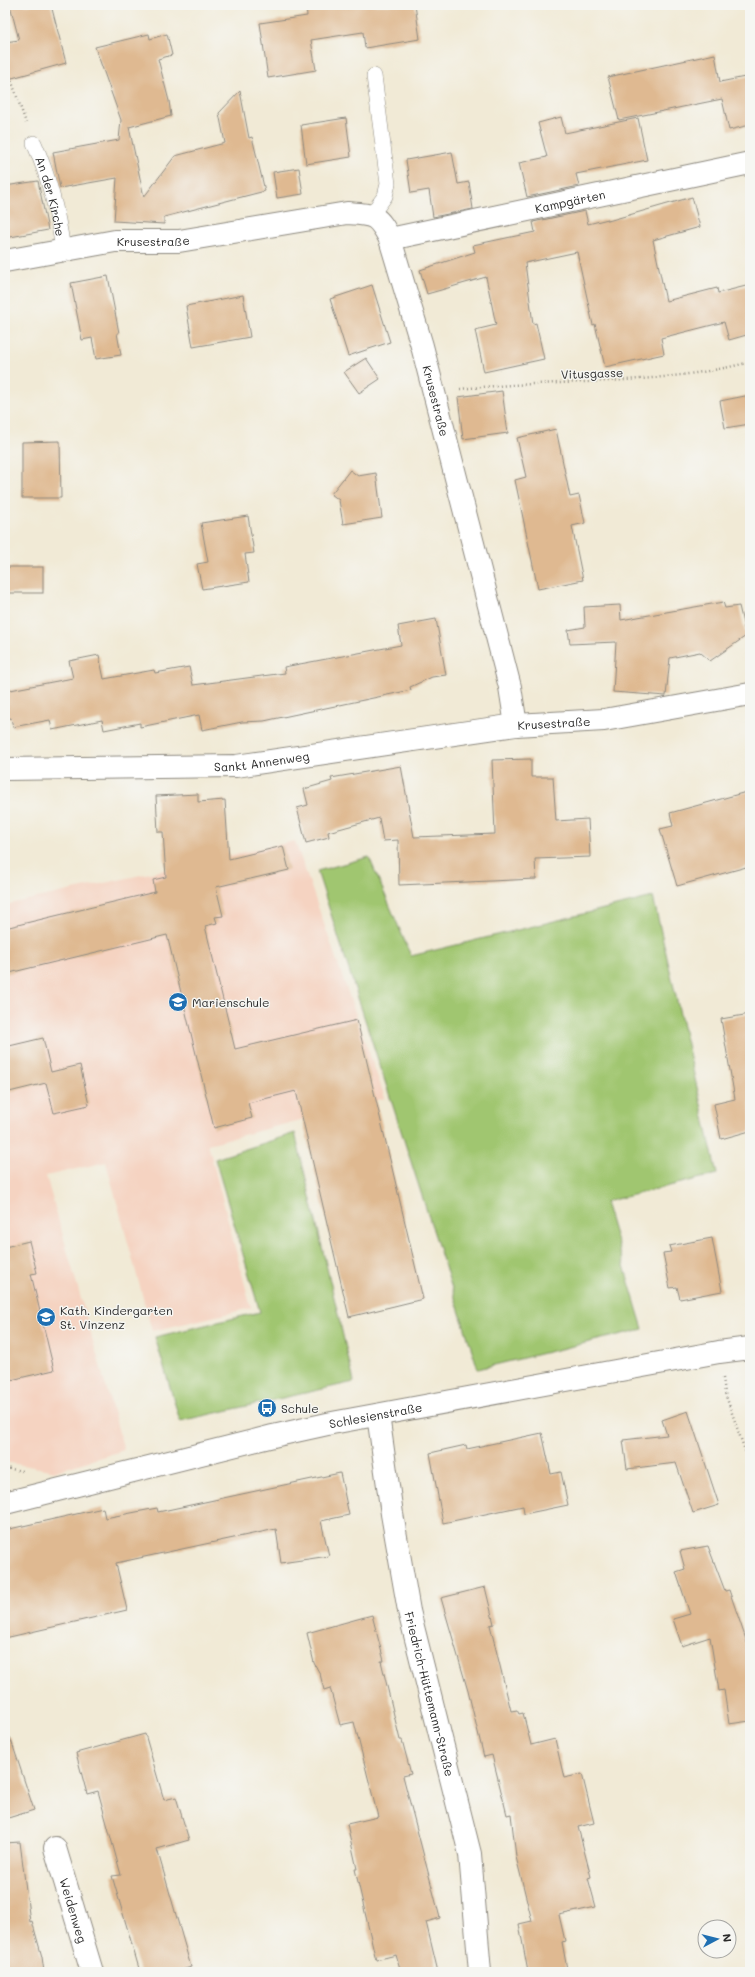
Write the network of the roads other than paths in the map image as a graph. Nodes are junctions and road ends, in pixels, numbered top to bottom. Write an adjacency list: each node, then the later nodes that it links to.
1 (374, 76): 4 (lane)
2 (34, 143): 6 (lane, An der Kirche)
3 (750, 163): 5 (street, Kampgärten)
4 (372, 214): 5 (street, Krusestraße); 6 (street, Krusestraße)
5 (390, 239): 9 (street, Krusestraße)
6 (63, 250): 7 (street, Krusestraße)
7 (5, 262)
8 (750, 694): 9 (street, Krusestraße)
9 (516, 725): 10 (street, Sankt Annenweg)
10 (5, 769)
11 (750, 1348): 12 (street, Schlesienstraße)
12 (378, 1415): 13 (street, Schlesienstraße); 16 (street, Friedrich-Hüttemann-Straße)
13 (5, 1504)
14 (55, 1848): 15 (street, Weidenweg)
15 (92, 1972)
16 (480, 1972)

